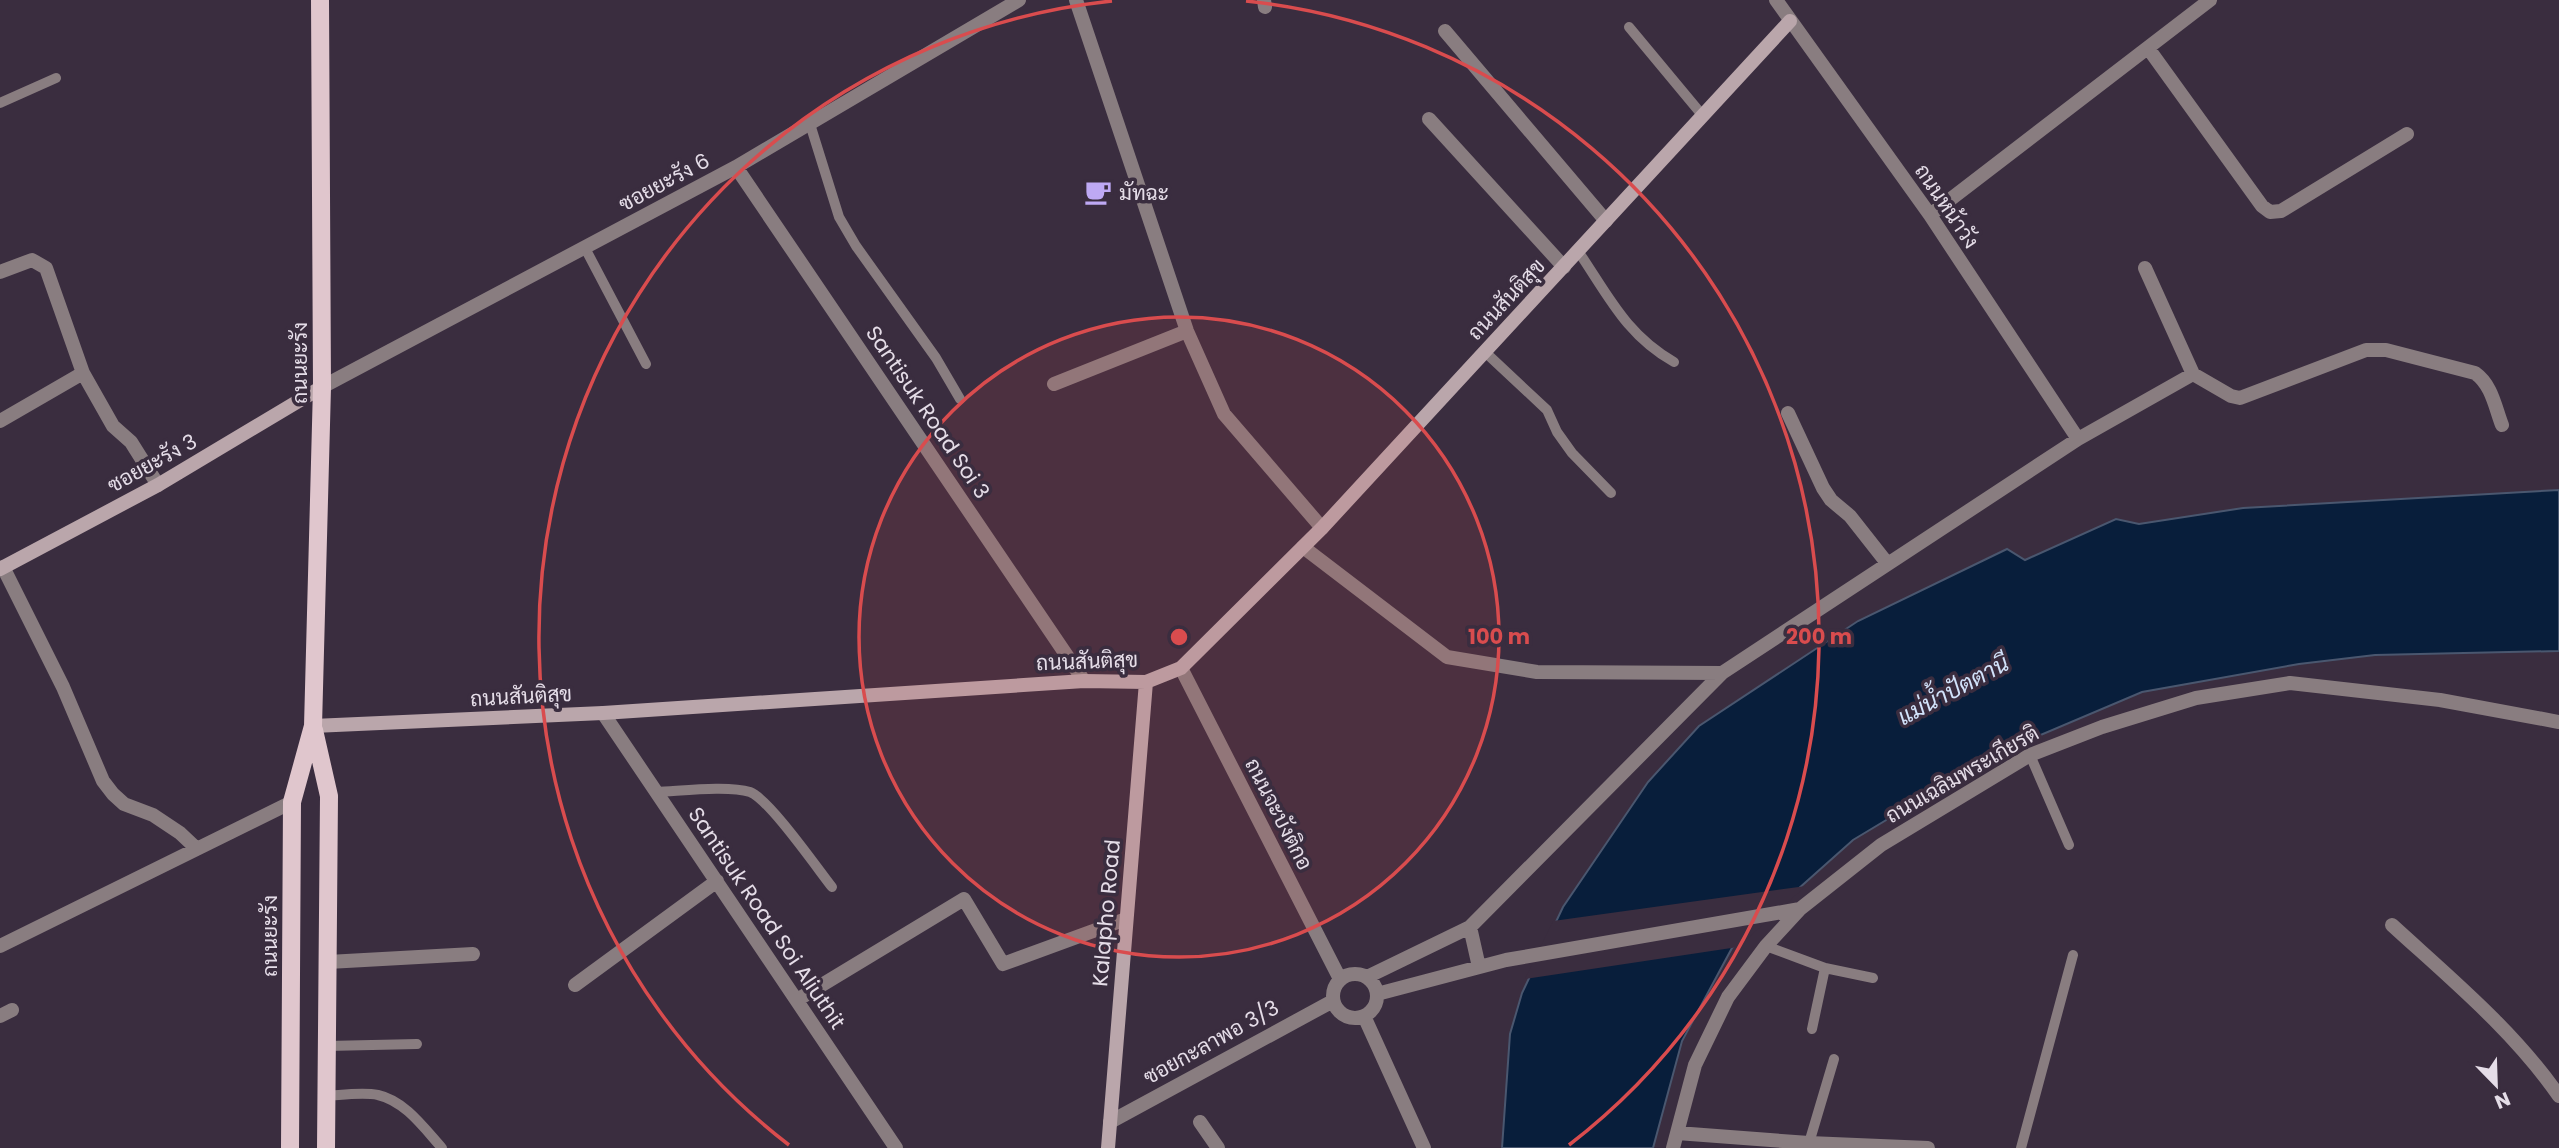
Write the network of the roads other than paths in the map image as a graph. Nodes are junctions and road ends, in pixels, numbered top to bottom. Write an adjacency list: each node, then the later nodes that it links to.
1 (320, 0): 31 (main road, ถนนยะรัง)
2 (1019, 0): 14 (street, ซอยยะรัง 6)
3 (1076, 0): 24 (street)
4 (1776, 0): 6 (street, ถนนหน้าวัง)
5 (2210, 0): 9 (street)
6 (1790, 21): 12 (street, ถนนสันติสุข); 17 (street, ถนนหน้าวัง)
7 (1629, 27): 12 (lane)
8 (1444, 31): 18 (street)
9 (2148, 48): 15 (street); 17 (street)
10 (56, 78): 11 (lane)
11 (0, 103)
12 (1703, 116): 18 (street, ถนนสันติสุข)
13 (1429, 119): 21 (street)
14 (810, 124): 16 (street, ซอยยะรัง 6); 32 (lane)
15 (2407, 134)
16 (736, 167): 19 (street, ซอยยะรัง 6); 45 (street, Santisuk Road Soi 3)
17 (1930, 215): 36 (street, ถนนหน้าวัง)
18 (1606, 221): 20 (street, ถนนสันติสุข)
19 (585, 248): 27 (lane); 31 (street, ซอยยะรัง 6)
20 (1578, 251): 21 (street, ถนนสันติสุข); 26 (lane)
21 (1564, 267): 25 (street, ถนนสันติสุข)
22 (2145, 268): 29 (street)
23 (0, 272): 28 (street)
24 (1187, 331): 30 (street); 39 (street)
25 (1485, 352): 38 (lane); 39 (street, ถนนสันติสุข)
26 (1674, 362)
27 (646, 364)
28 (83, 373): 34 (street); 37 (street)
29 (2193, 374): 35 (street); 36 (street)
30 (1054, 384)
31 (322, 387): 37 (street, ซอยยะรัง 3); 49 (main road, ถนนยะรัง)
32 (960, 400)
33 (1788, 413): 41 (street)
34 (0, 421)
35 (2502, 425)
36 (2078, 439): 41 (street)
37 (158, 485): 42 (street, ซอยยะรัง 3)
38 (1611, 493)
39 (1322, 528): 40 (street, ถนนสันติสุข)
40 (1303, 547): 43 (street, ถนนสันติสุข); 44 (street)
41 (1887, 563): 44 (street)
42 (2, 568): 54 (street)
43 (1181, 668): 46 (street, ถนนสันติสุข); 70 (street, ถนนจะบังติกอ)
44 (1722, 673): 60 (street)
45 (1084, 681): 46 (street, ถนนสันติสุข); 47 (street, ถนนสันติสุข)
46 (1146, 682): 58 (street, Kalapho Road)
47 (603, 713): 49 (street, ถนนสันติสุข); 51 (street, Santisuk Road Soi Aliuthit)
48 (2559, 722): 50 (street, ถนนเฉลิมพระเกียรติ)
49 (313, 726): 52 (main road, ถนนยะรัง); 65 (main road, ถนนยะรัง)
50 (2030, 755): 53 (lane); 57 (street, ถนนเฉลิมพระเกียรติ)
51 (657, 792): 55 (street, Santisuk Road Soi Aliuthit); 56 (lane)
52 (292, 802): 54 (street); 87 (main road, ถนนยะรัง)
53 (2069, 845)
54 (197, 849): 61 (street)
55 (717, 881): 71 (street); 73 (street, Santisuk Road Soi Aliuthit)
56 (832, 887)
57 (1800, 909): 62 (street, ถนนเฉลิมพระเกียรติ); 66 (street)
58 (1126, 919): 73 (street); 82 (street, Kalapho Road)
59 (2392, 925): 81 (street)
60 (1470, 927): 66 (street); 68 (street)
61 (0, 946)
62 (1766, 946): 67 (lane); 84 (street, ถนนเฉลิมพระเกียรติ)
63 (473, 954): 65 (street)
64 (2073, 955): 96 (lane)
65 (328, 962): 78 (main road, ถนนยะรัง)
66 (1479, 967): 72 (street)
67 (1825, 968): 69 (lane); 76 (lane)
68 (1367, 977): 70 (street); 72 (street)
69 (1873, 978)
70 (1340, 979): 74 (street)
71 (575, 985)
72 (1377, 994): 75 (street)
73 (797, 1000): 90 (street, Santisuk Road Soi Aliuthit)
74 (1333, 1001): 75 (street); 82 (street, ซอยกะลาพอ 3/3)
75 (1364, 1016): 93 (street)
76 (1812, 1029)
77 (416, 1044): 78 (lane)
78 (327, 1046): 80 (main road, ถนนยะรัง)
79 (1834, 1059): 85 (lane)
80 (327, 1096): 88 (main road, ถนนยะรัง); 89 (lane)
81 (2559, 1096)
82 (1110, 1122): 91 (street, Kalapho Road)
83 (1200, 1122): 92 (street)
84 (1677, 1133): 85 (street); 94 (street, ถนนเฉลิมพระเกียรติ)
85 (1809, 1143): 86 (street)
86 (1861, 1147): 95 (street)
87 (290, 1148)
88 (326, 1148)
89 (442, 1148)
90 (897, 1148)
91 (1108, 1148)
92 (1218, 1148)
93 (1424, 1148)
94 (1673, 1148)
95 (1928, 1148)
96 (2021, 1148)

